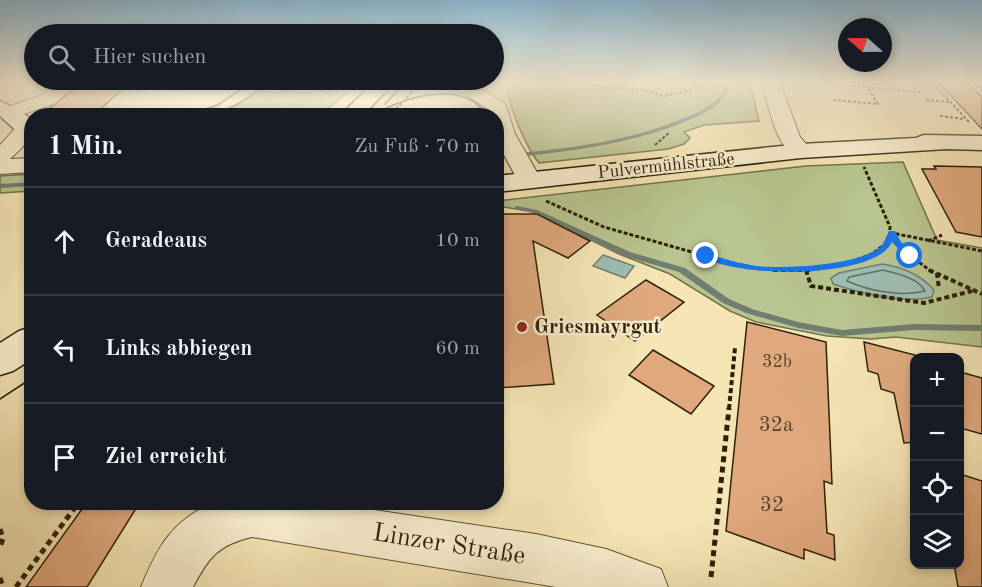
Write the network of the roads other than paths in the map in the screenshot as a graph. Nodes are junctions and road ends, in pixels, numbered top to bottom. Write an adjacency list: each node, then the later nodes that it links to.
1 (5, 110): 3 (street)
2 (780, 110): 7 (street)
3 (24, 126)
4 (504, 134): 11 (street)
5 (977, 134): 7 (street, Pulvermühlstraße)
6 (24, 135): 8 (street)
7 (801, 151): 11 (street, Pulvermühlstraße)
8 (0, 156)
9 (24, 166): 10 (street)
10 (0, 167)
11 (526, 173): 12 (street, Pulvermühlstraße)
12 (504, 181)
13 (24, 345): 14 (street)
14 (0, 361)
15 (251, 510): 17 (street, Linzer Straße)
16 (260, 510): 18 (street, Linzer Straße)
17 (166, 587)
18 (643, 587)

